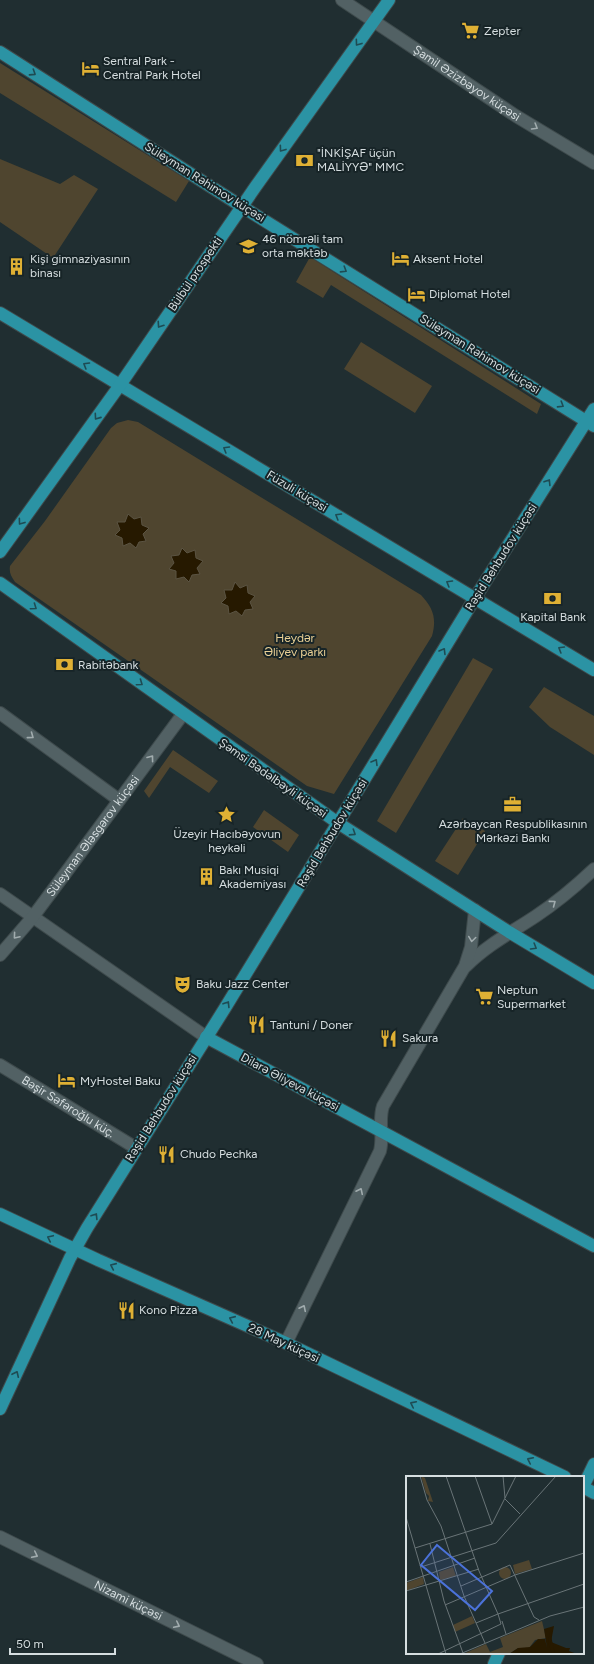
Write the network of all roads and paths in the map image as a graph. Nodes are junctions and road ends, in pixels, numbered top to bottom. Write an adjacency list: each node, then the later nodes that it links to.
1 (342, 0): 3 (street, Şamil Əzizbəyov küçəsi)
2 (389, 0): 3 (main road, Bülbül prospekti)
3 (374, 21): 5 (street, Şamil Əzizbəyov küçəsi, one-way to 5); 6 (main road, Bülbül prospekti, one-way to 6)
4 (0, 52): 6 (main road, Süleyman Rəhimov küçəsi, one-way to 6)
5 (594, 163)
6 (242, 206): 8 (main road, Bülbül prospekti, one-way to 8); 10 (main road, Süleyman Rəhimov küçəsi, one-way to 10)
7 (0, 313): 8 (main road, Füzuli küçəsi, one-way to 7)
8 (120, 385): 11 (main road, Bülbül prospekti, one-way to 11); 13 (main road, Füzuli küçəsi, one-way to 8)
9 (594, 409): 10 (main road, Rəşid Behbudov küçəsi)
10 (590, 424): 13 (main road, Rəşid Behbudov küçəsi, one-way to 10)
11 (1, 550)
12 (1, 584): 16 (main road, Şəmsi Bədəlbəyli küçəsi, one-way to 16)
13 (475, 598): 14 (main road, Füzuli küçəsi, one-way to 13); 18 (main road, Rəşid Behbudov küçəsi, one-way to 13)
14 (594, 670)
15 (0, 713): 17 (street, one-way to 17)
16 (183, 714): 17 (street, Süleyman Ələsgərov küçəsi, one-way to 16); 18 (main road, Şəmsi Bədəlbəyli küçəsi)
17 (119, 800): 22 (street, Süleyman Ələsgərov küçəsi)
18 (338, 824): 21 (main road, Şəmsi Bədəlbəyli küçəsi, one-way to 21); 27 (main road, Rəşid Behbudov küçəsi, one-way to 18)
19 (594, 868): 23 (street, one-way to 19)
20 (0, 894): 22 (street, Dilarə Əliyeva küçəsi)
21 (475, 910): 23 (main road, Şəmsi Bədəlbəyli küçəsi); 25 (street, one-way to 25)
22 (32, 918): 24 (street, Süleyman Ələsgərov küçəsi, one-way to 24); 27 (street, Dilarə Əliyeva küçəsi)
23 (509, 932): 25 (street); 26 (main road, Şəmsi Bədəlbəyli küçəsi, one-way to 26)
24 (0, 955)
25 (465, 966): 29 (street)
26 (594, 983)
27 (206, 1037): 29 (main road, Dilarə Əliyeva küçəsi); 30 (main road, Rəşid Behbudov küçəsi)
28 (0, 1064): 30 (street, Bəşir Səfəroğlu küç.)
29 (382, 1132): 32 (main road, Dilarə Əliyeva küçəsi); 34 (street, one-way to 29)
30 (136, 1148): 33 (main road, Rəşid Behbudov küçəsi, one-way to 30)
31 (0, 1214): 33 (main road, 28 May küçəsi, one-way to 31)
32 (594, 1246)
33 (75, 1249): 34 (main road, 28 May küçəsi, one-way to 33); 35 (main road, Rəşid Behbudov küçəsi, one-way to 33)
34 (286, 1343): 37 (main road, 28 May küçəsi, one-way to 34)
35 (0, 1409)
36 (594, 1464): 38 (main road)
37 (563, 1476)
38 (584, 1485)
39 (584, 1488): 40 (main road)
40 (594, 1493)
41 (0, 1538): 43 (street, Nizami küçəsi, one-way to 43)
42 (499, 1654): 44 (main road)
43 (257, 1664)
44 (494, 1664)

